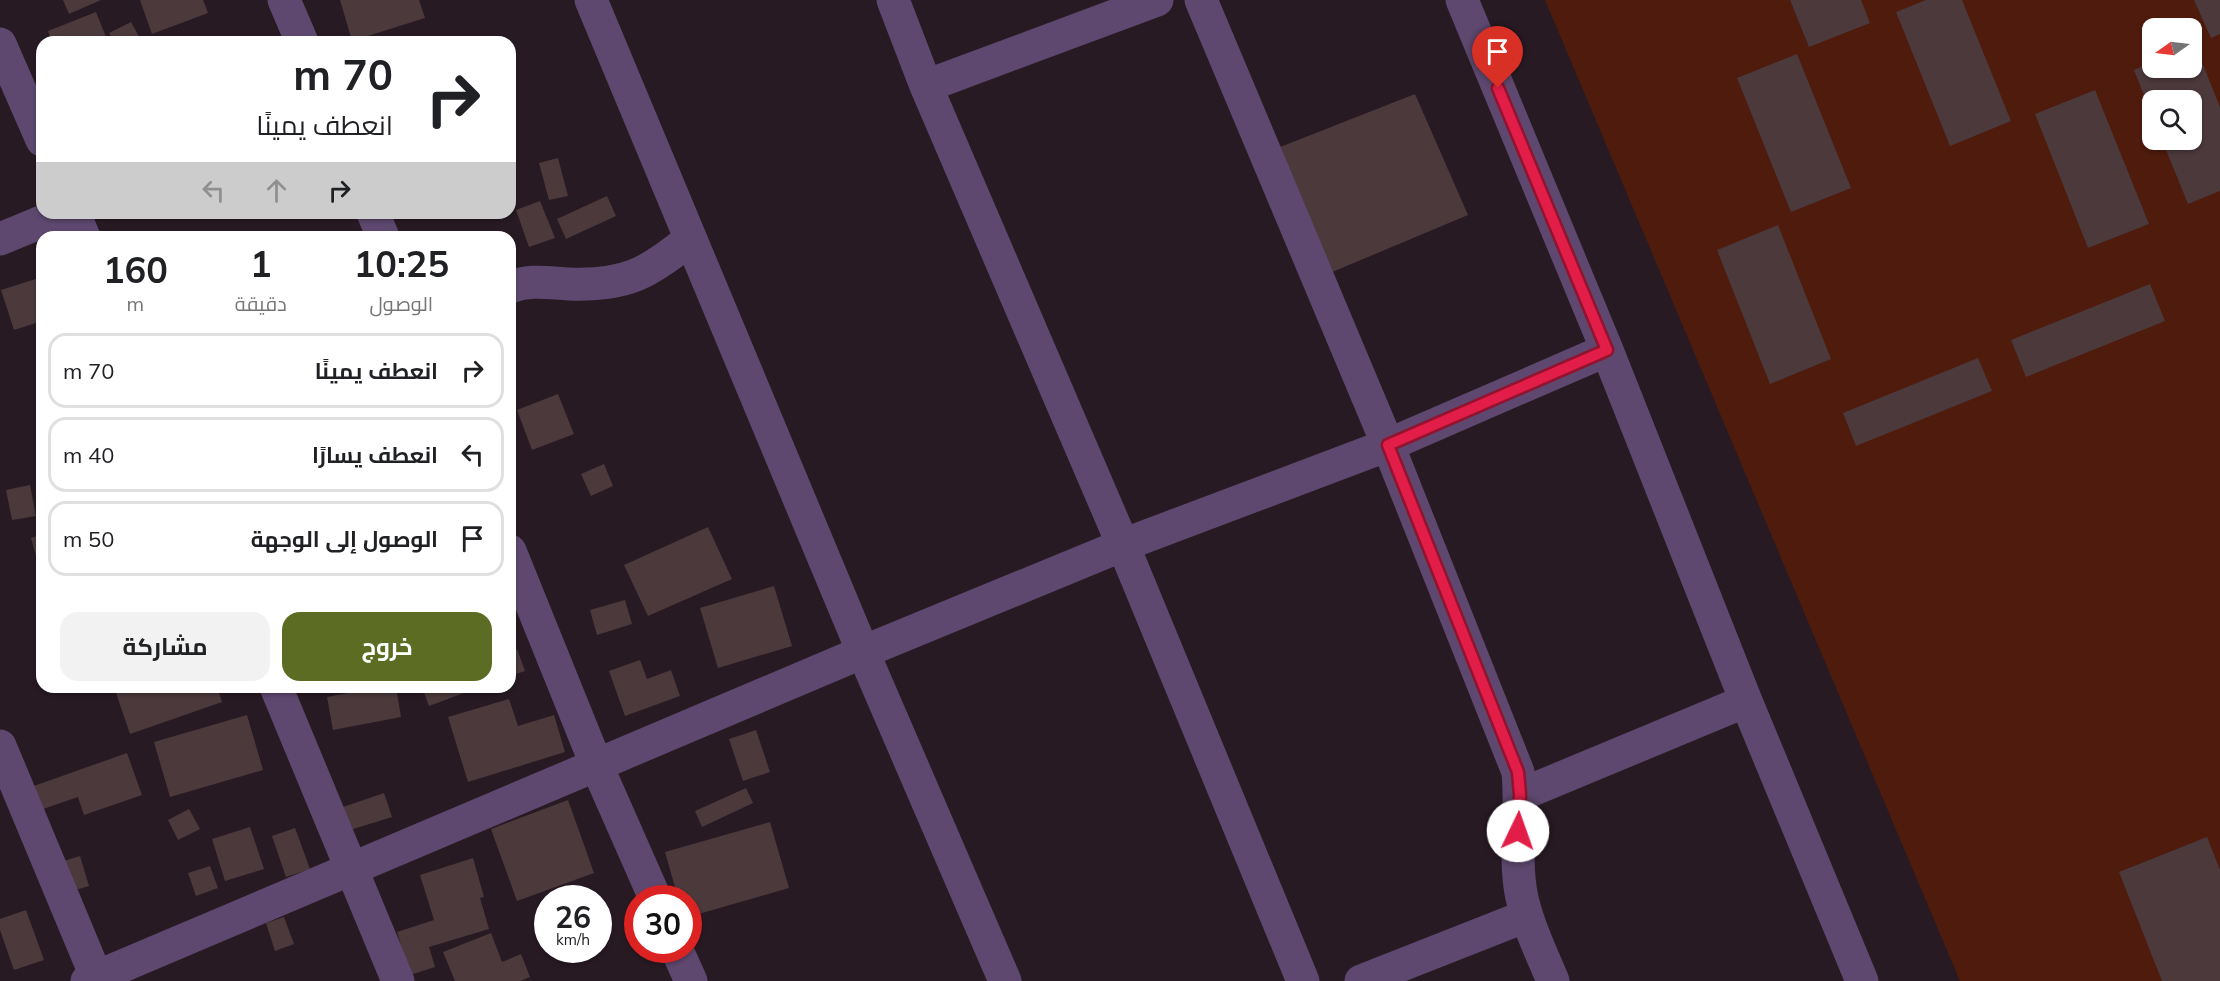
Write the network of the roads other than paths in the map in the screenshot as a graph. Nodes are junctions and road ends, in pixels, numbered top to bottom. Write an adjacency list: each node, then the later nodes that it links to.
1 (284, 0): 7 (street)
2 (591, 0): 13 (street)
3 (892, 0): 9 (street)
4 (1157, 0): 9 (street)
5 (1201, 0): 16 (street)
6 (1462, 0): 15 (street)
7 (299, 36)
8 (0, 44): 10 (street)
9 (926, 86): 17 (street)
10 (36, 126)
11 (48, 219): 12 (street)
12 (0, 239)
13 (690, 239): 14 (street); 19 (street)
14 (516, 286)
15 (1607, 350): 16 (street); 21 (street)
16 (1388, 445): 17 (street); 24 (street)
17 (1123, 545): 19 (street); 33 (street)
18 (516, 566): 23 (street)
19 (863, 652): 23 (street); 32 (street)
20 (279, 693): 25 (street)
21 (1746, 701): 24 (street); 36 (street)
22 (0, 746): 29 (street)
23 (596, 764): 25 (street); 26 (street)
24 (1520, 795): 27 (street)
25 (352, 869): 29 (street); 30 (street)
26 (649, 885)
27 (1526, 916): 34 (street); 35 (street)
28 (683, 963): 31 (street)
29 (94, 980)
30 (398, 981)
31 (691, 981)
32 (1005, 981)
33 (1303, 981)
34 (1361, 981)
35 (1553, 981)
36 (1862, 981)

